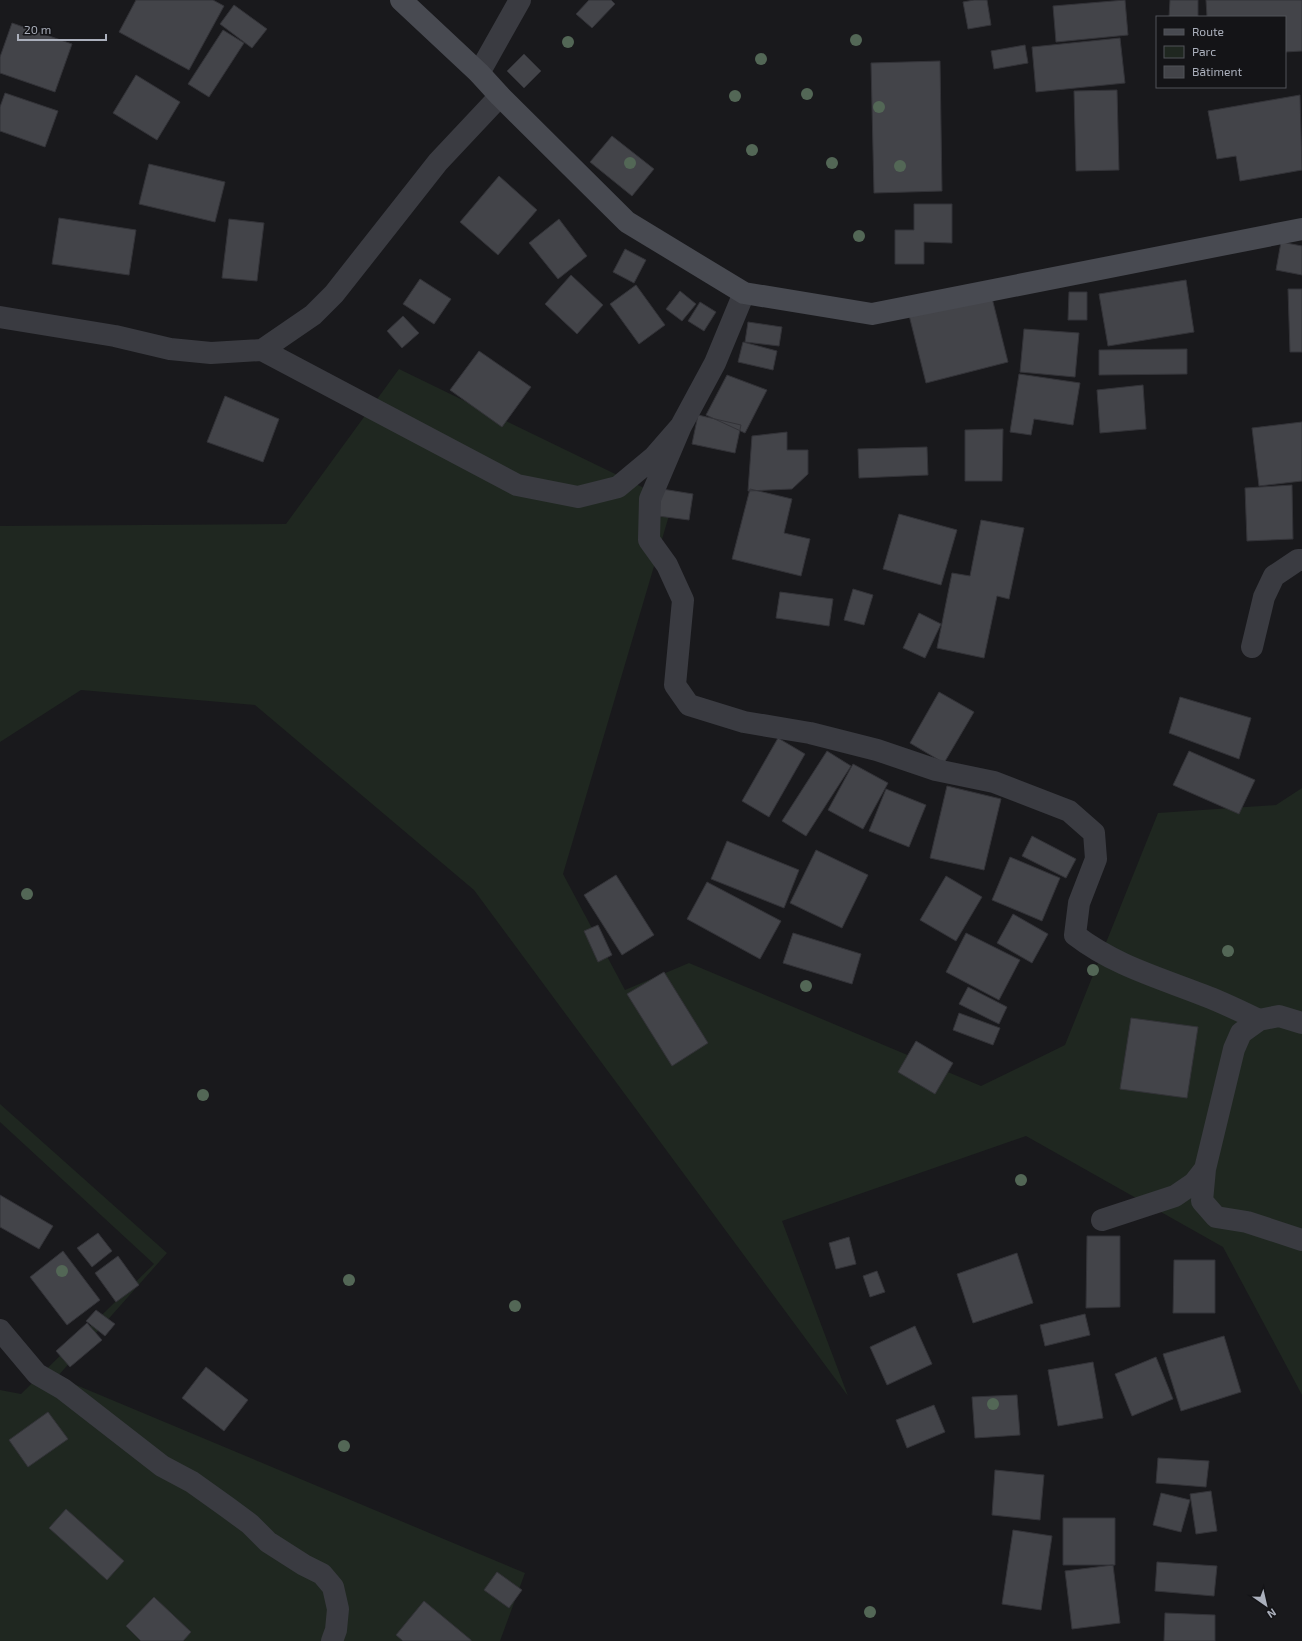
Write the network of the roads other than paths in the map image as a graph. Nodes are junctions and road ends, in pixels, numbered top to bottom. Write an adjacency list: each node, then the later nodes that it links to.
1 (401, 0): 3 (street)
2 (520, 0): 3 (street)
3 (479, 73): 4 (street)
4 (500, 96): 6 (street); 8 (street)
5 (1302, 229): 6 (street)
6 (744, 293): 9 (street)
7 (0, 317): 8 (street)
8 (262, 350): 9 (street)
9 (681, 426): 12 (street)
10 (1302, 560): 11 (street)
11 (1252, 647)
12 (1259, 1020): 13 (street); 14 (street)
13 (1302, 1023)
14 (1205, 1169): 15 (street); 16 (street)
15 (1102, 1220)
16 (1302, 1240)
17 (0, 1330): 18 (street)
18 (332, 1641)

